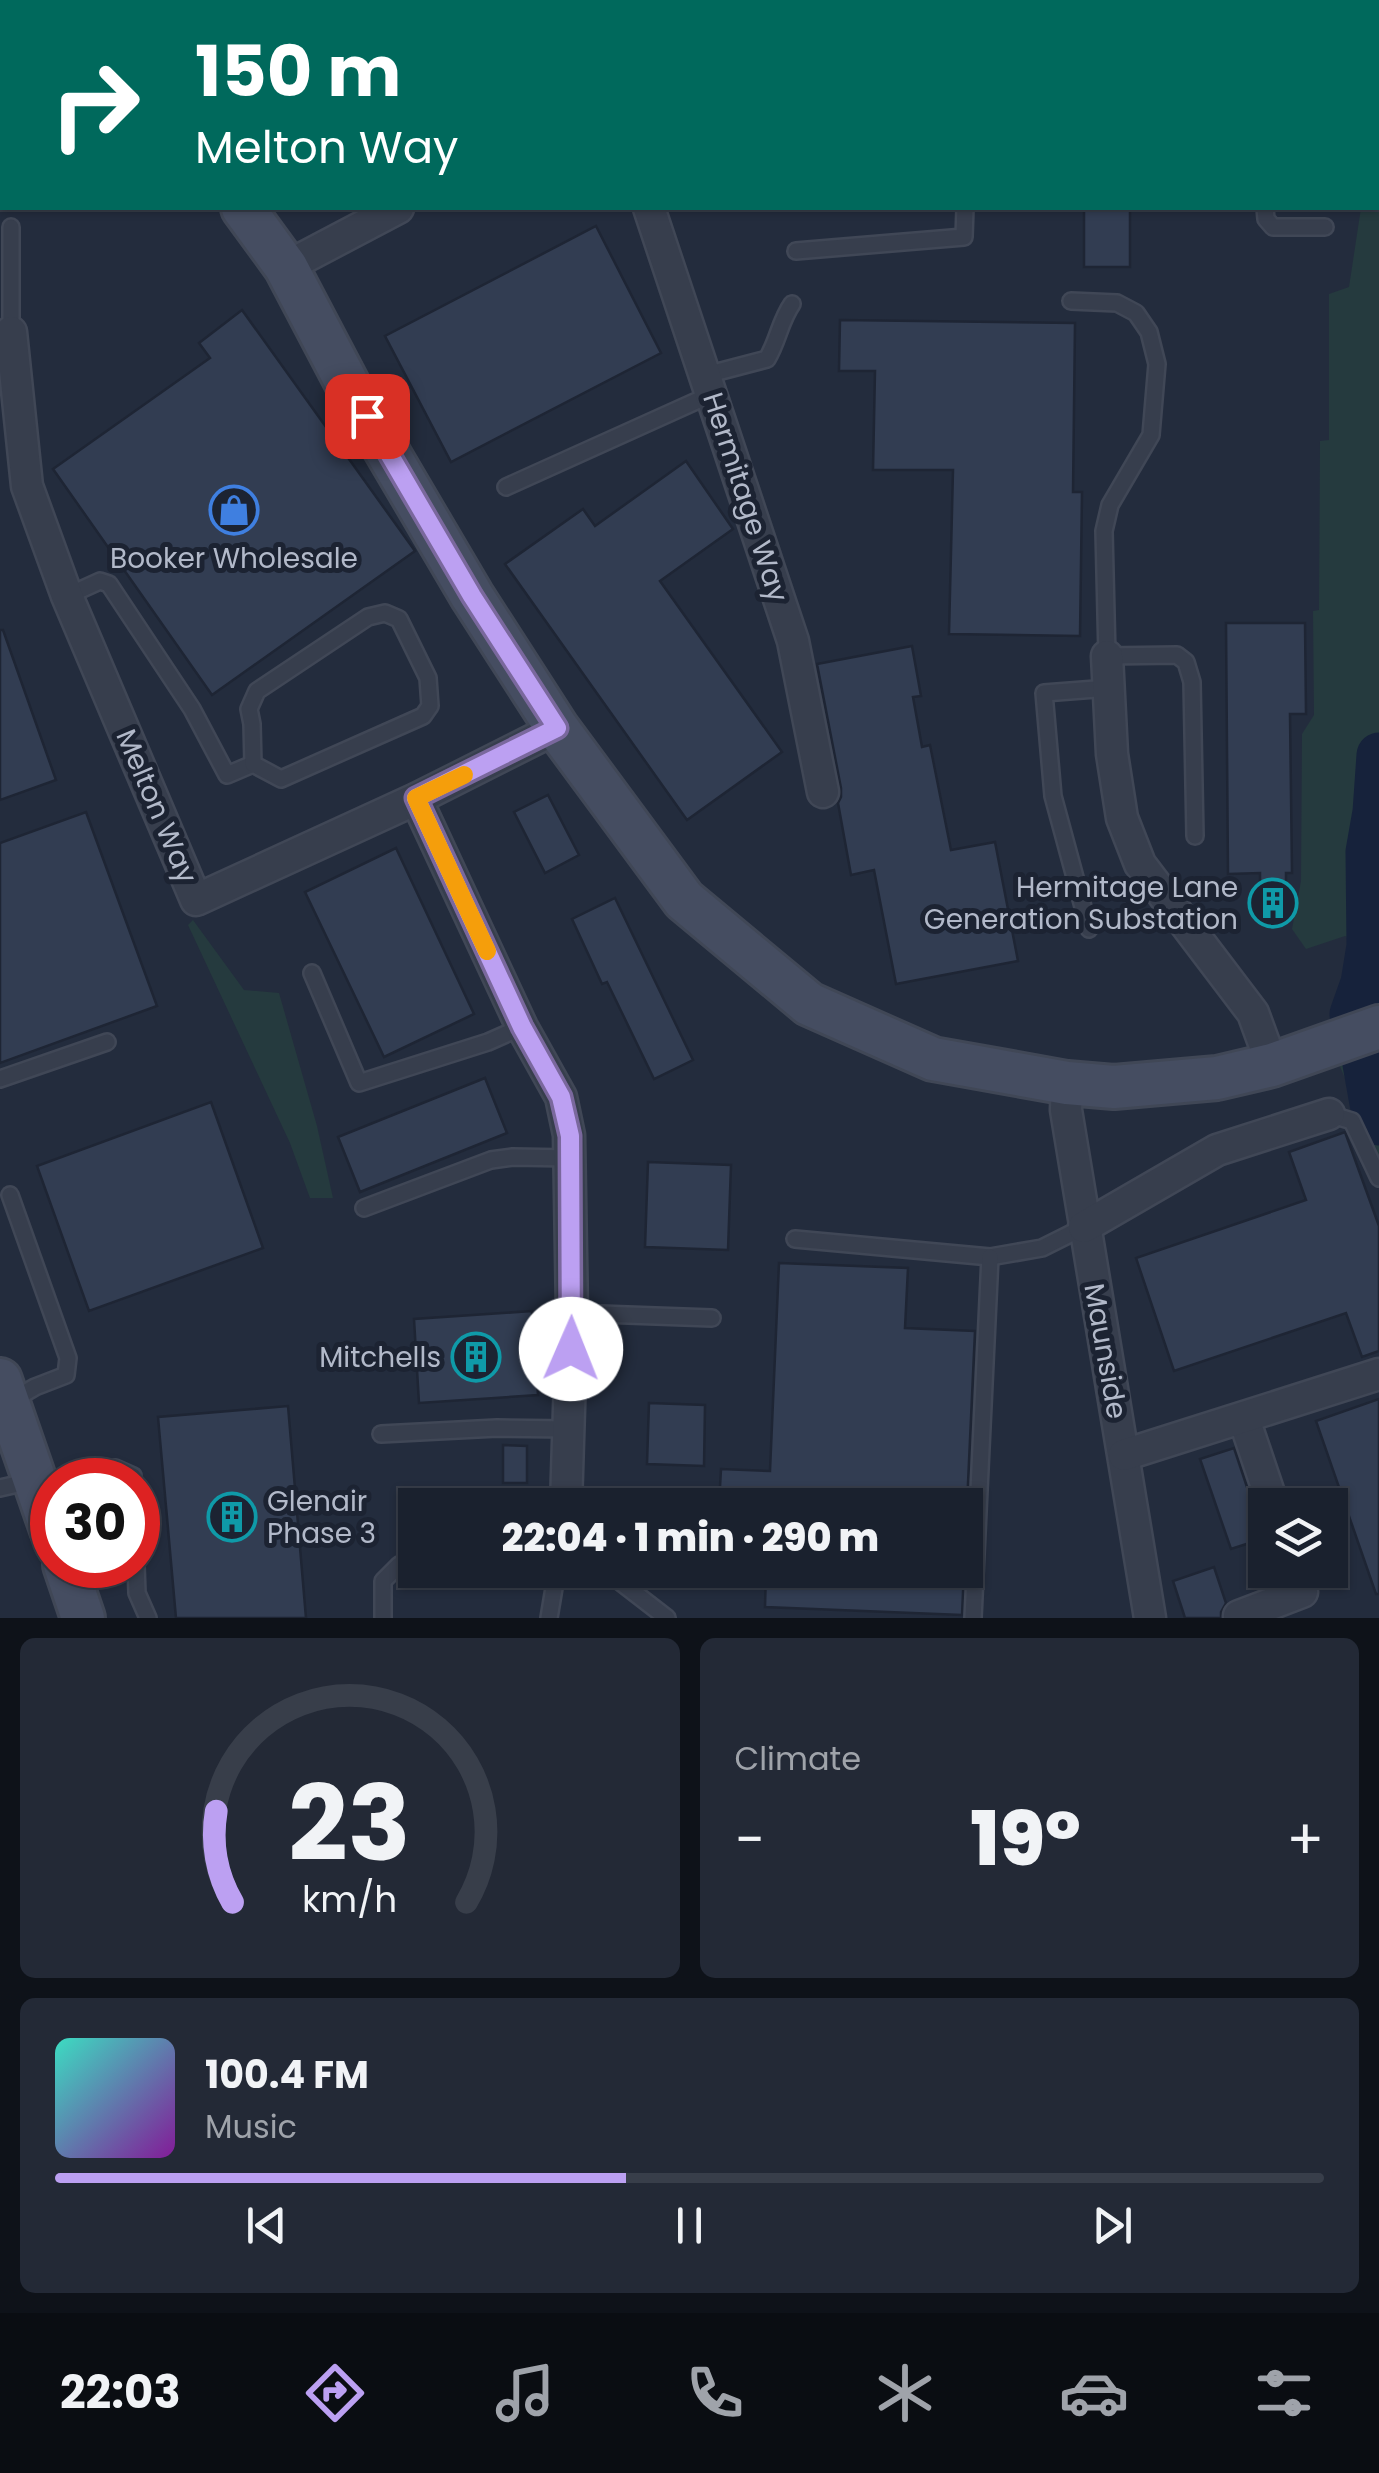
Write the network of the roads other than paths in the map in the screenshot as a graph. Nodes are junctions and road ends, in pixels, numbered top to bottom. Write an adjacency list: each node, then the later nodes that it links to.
1 (243, 210): 9 (street)
2 (394, 210): 9 (street)
3 (650, 210): 13 (street, Hermitage Way)
4 (965, 210): 8 (lane)
5 (1265, 210): 7 (lane)
6 (11, 226): 12 (lane)
7 (1325, 227)
8 (796, 251)
9 (286, 267): 18 (street)
10 (1071, 302): 16 (lane)
11 (792, 304): 13 (lane)
12 (10, 332): 15 (street, Melton Way)
13 (709, 384): 14 (lane); 20 (street, Hermitage Way)
14 (506, 487)
15 (67, 596): 19 (lane); 21 (street, Melton Way)
16 (1107, 656): 17 (street); 22 (lane)
17 (1109, 688): 23 (lane); 28 (street)
18 (557, 728): 21 (street, Melton Way); 30 (street)
19 (253, 764): 19 (lane)
20 (823, 792)
21 (416, 798): 25 (street)
22 (1195, 836)
23 (1089, 929)
24 (312, 973): 25 (lane)
25 (522, 1027): 32 (street)
26 (1364, 1032): 28 (street)
27 (107, 1042): 29 (lane)
28 (1272, 1065): 30 (street)
29 (0, 1079)
30 (1067, 1083): 36 (street, Maunside)
31 (1329, 1114): 33 (lane); 36 (street)
32 (570, 1158): 35 (lane); 39 (street)
33 (1379, 1178)
34 (10, 1195): 42 (lane)
35 (364, 1208)
36 (1084, 1227): 38 (lane); 46 (street, Maunside)
37 (794, 1239): 38 (lane)
38 (990, 1258): 62 (lane)
39 (572, 1312): 40 (lane); 44 (street)
40 (712, 1318)
41 (1379, 1374): 43 (street)
42 (4, 1392): 47 (street)
43 (1244, 1419): 46 (street); 49 (street)
44 (569, 1429): 45 (lane); 48 (street)
45 (381, 1434)
46 (1124, 1455): 63 (street, Maunside)
47 (30, 1476)
48 (567, 1488)
49 (1267, 1488)
50 (398, 1565): 59 (lane)
51 (73, 1588): 57 (street)
52 (137, 1588): 58 (lane)
53 (554, 1588): 60 (lane)
54 (628, 1588): 61 (lane)
55 (1301, 1588): 56 (street)
56 (1239, 1616)
57 (83, 1618)
58 (148, 1618)
59 (383, 1618)
60 (550, 1618)
61 (667, 1618)
62 (973, 1618)
63 (1150, 1618)

